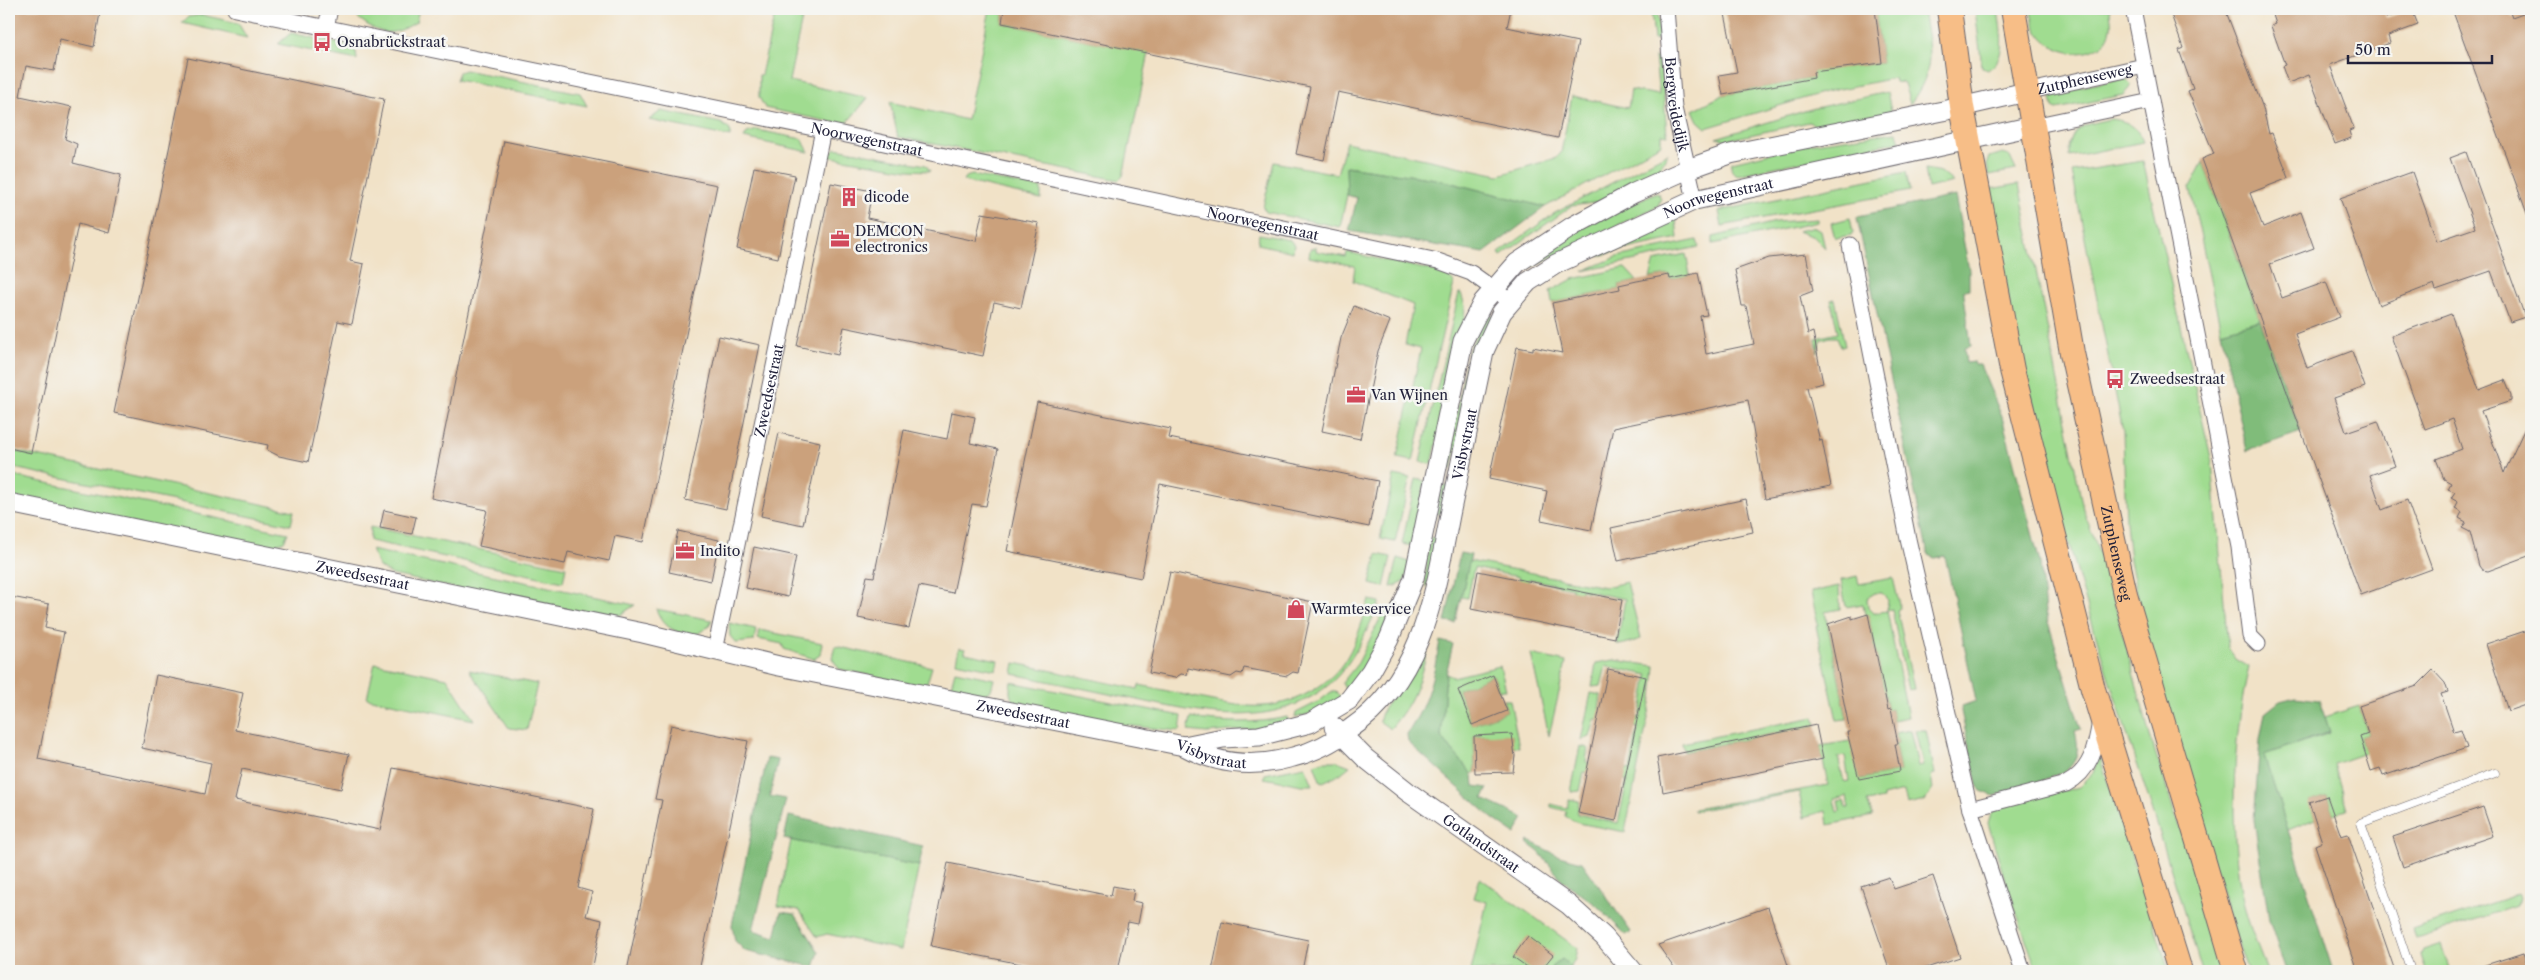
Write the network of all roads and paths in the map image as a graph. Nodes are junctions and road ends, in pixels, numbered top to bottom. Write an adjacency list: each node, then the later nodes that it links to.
1 (235, 9): 7 (street, Noorwegenstraat)
2 (330, 9): 7 (street)
3 (1666, 9): 15 (street, Bergweidedijk)
4 (1949, 9): 11 (main road)
5 (2014, 9): 9 (main road, Zutphenseweg)
6 (2133, 9): 8 (street, Zutphenseweg)
7 (326, 27): 13 (street, Noorwegenstraat)
8 (2144, 66): 9 (street, Zutphenseweg); 10 (street, Zutphenseweg)
9 (2026, 92): 11 (street, Zutphenseweg); 12 (main road, Zutphenseweg)
10 (2151, 101): 12 (street); 21 (street, Zutphenseweg)
11 (1962, 107): 14 (main road); 15 (street)
12 (2033, 126): 14 (street); 32 (main road, Zutphenseweg)
13 (823, 130): 18 (street, Noorwegenstraat); 22 (street, Zweedsestraat)
14 (1969, 141): 16 (street, Noorwegenstraat); 23 (main road)
15 (1688, 169): 16 (street, Bergweidedijk); 18 (street)
16 (1695, 200): 19 (street, Noorwegenstraat)
17 (1850, 244): 28 (street)
18 (1493, 288): 19 (street, Noorwegenstraat); 24 (street, Visbystraat)
19 (1510, 301): 25 (street, Visbystraat)
20 (9, 502): 22 (street, Zweedsestraat)
21 (2258, 644)
22 (715, 652): 26 (street, Zweedsestraat)
23 (2101, 715): 28 (street); 31 (main road)
24 (1325, 716): 25 (street, Gotlandstraat); 26 (street, Visbystraat)
25 (1341, 736): 26 (street, Visbystraat); 29 (street, Gotlandstraat)
26 (1184, 746)
27 (2495, 773): 33 (lane)
28 (1970, 809): 30 (street)
29 (1633, 971)
30 (2023, 971)
31 (2180, 971)
32 (2236, 971)
33 (2411, 971)

